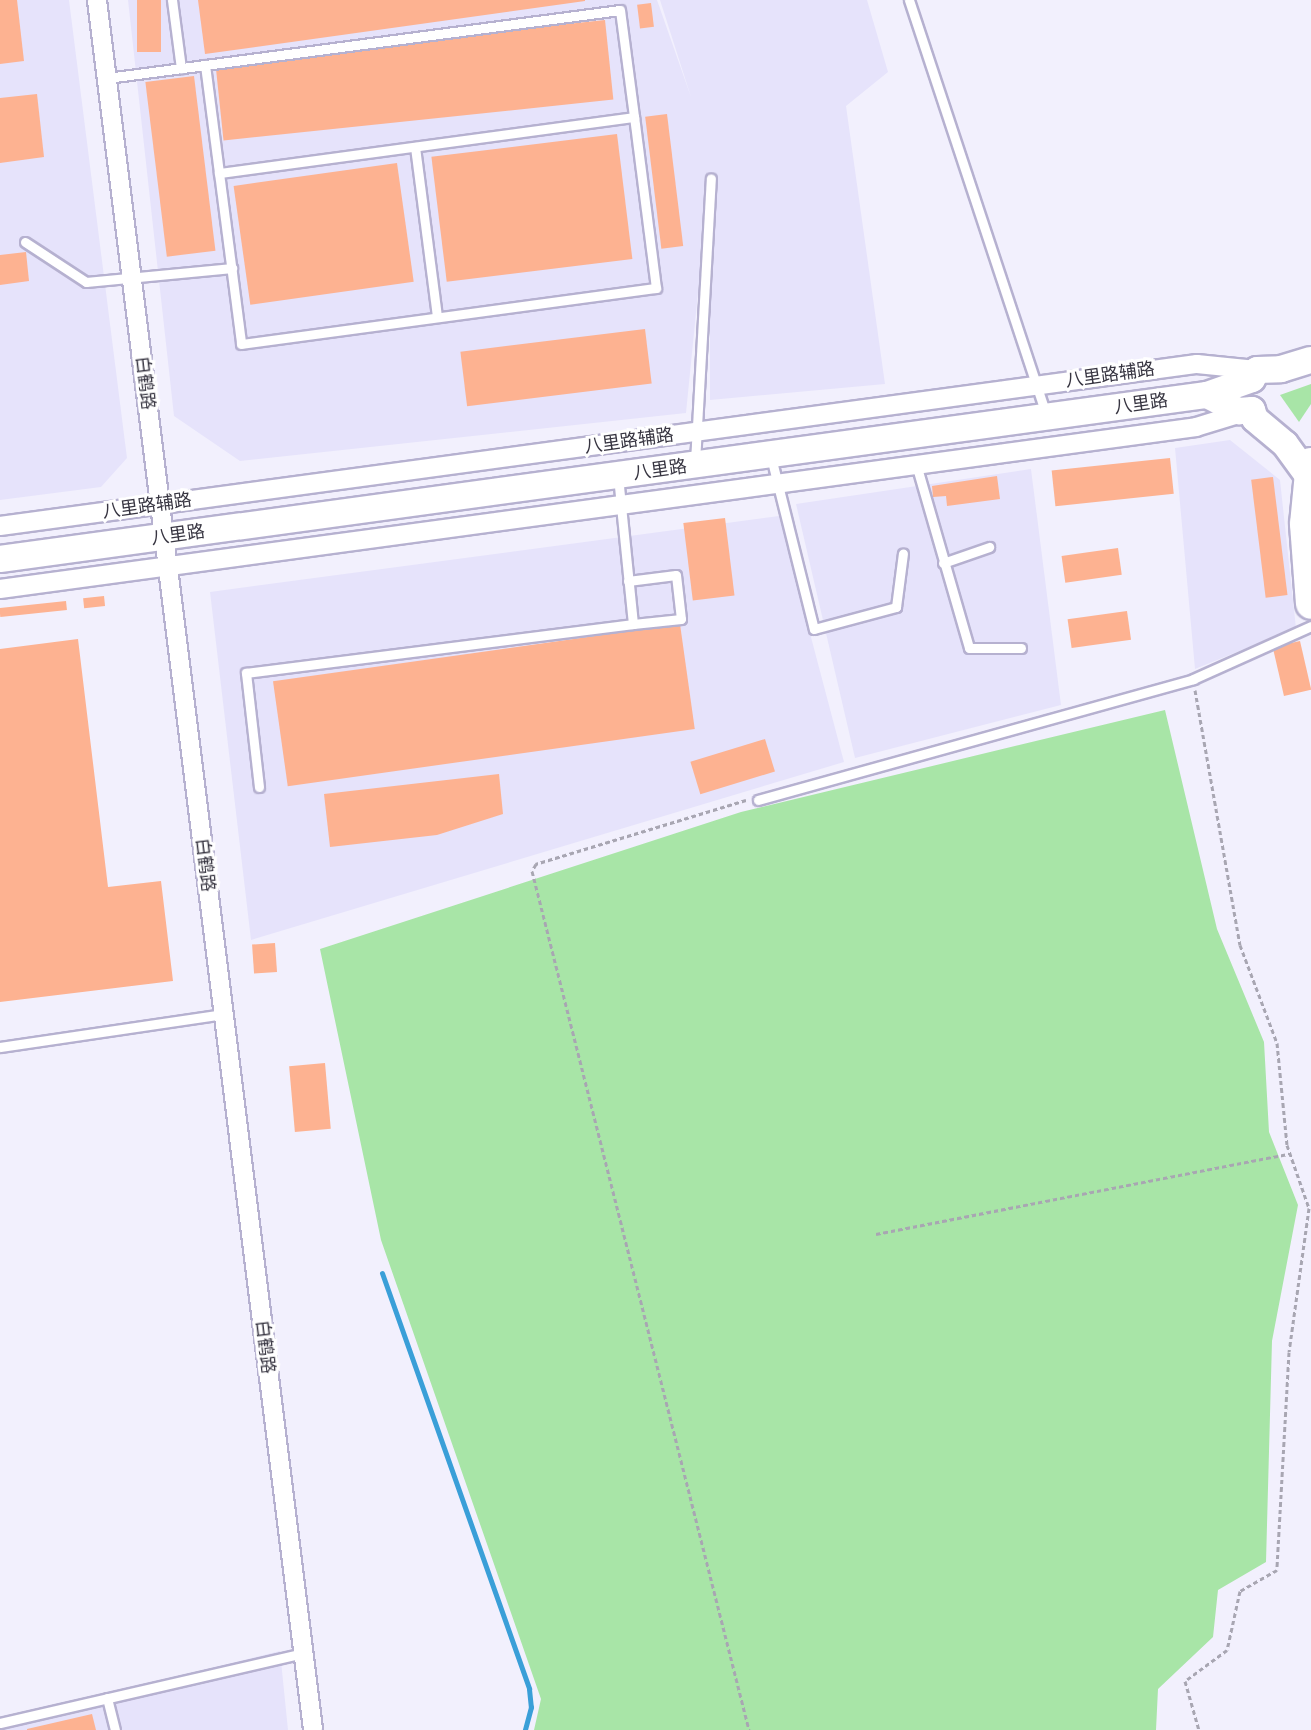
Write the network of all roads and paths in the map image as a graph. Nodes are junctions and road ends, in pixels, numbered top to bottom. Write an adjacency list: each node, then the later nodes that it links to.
1 (97, 0): 6 (street, 白鹤路)
2 (172, 0): 5 (lane)
3 (909, 0): 17 (lane)
4 (205, 65): 5 (lane); 7 (lane); 9 (lane)
5 (181, 68): 6 (lane)
6 (107, 78): 13 (street, 白鹤路)
7 (634, 117): 8 (lane); 14 (lane)
8 (415, 147): 9 (lane); 14 (lane)
9 (219, 173): 12 (lane)
10 (711, 178): 21 (lane)
11 (25, 242): 13 (lane)
12 (232, 268): 13 (lane); 14 (lane)
13 (132, 279): 28 (street, 白鹤路)
14 (437, 318)
15 (1311, 360): 16 (main road, 八里路)
16 (1257, 370): 17 (street, 八里路辅路); 18 (main road, 八里路)
17 (1036, 385): 20 (lane); 21 (street, 八里路辅路)
18 (1207, 395): 19 (main road); 20 (main road, 八里路)
19 (1252, 410): 24 (street); 25 (main road)
20 (1047, 417): 22 (main road, 八里路)
21 (696, 432): 23 (lane); 28 (street, 八里路辅路)
22 (770, 455): 23 (main road, 八里路); 27 (lane)
23 (695, 465): 26 (main road, 八里路)
24 (916, 465): 27 (street); 35 (lane)
25 (1310, 470): 39 (highway)
26 (618, 475): 29 (lane); 31 (main road, 八里路)
27 (778, 483): 29 (street); 33 (lane)
28 (160, 504): 30 (street, 八里路辅路); 31 (street, 白鹤路)
29 (621, 505): 36 (street); 37 (lane)
30 (0, 526)
31 (164, 537): 34 (main road, 八里路); 36 (street, 白鹤路)
32 (989, 547): 35 (lane)
33 (903, 553)
34 (0, 559)
35 (943, 563): 42 (lane)
36 (168, 566): 38 (street); 46 (street, 白鹤路)
37 (628, 581): 40 (lane); 40 (lane)
38 (0, 589)
39 (1311, 604)
40 (633, 624): 44 (lane)
41 (1311, 626): 43 (lane)
42 (1021, 648)
43 (1193, 679): 45 (lane); 48 (path)
44 (259, 787)
45 (758, 800): 55 (path)
46 (223, 1014): 47 (lane); 50 (street, 白鹤路)
47 (0, 1047)
48 (1290, 1154): 49 (path); 56 (path)
49 (876, 1234)
50 (303, 1653): 51 (lane); 54 (street, 白鹤路)
51 (107, 1698): 52 (lane); 53 (lane)
52 (0, 1723)
53 (115, 1730)
54 (313, 1730)
55 (749, 1730)
56 (1199, 1730)

